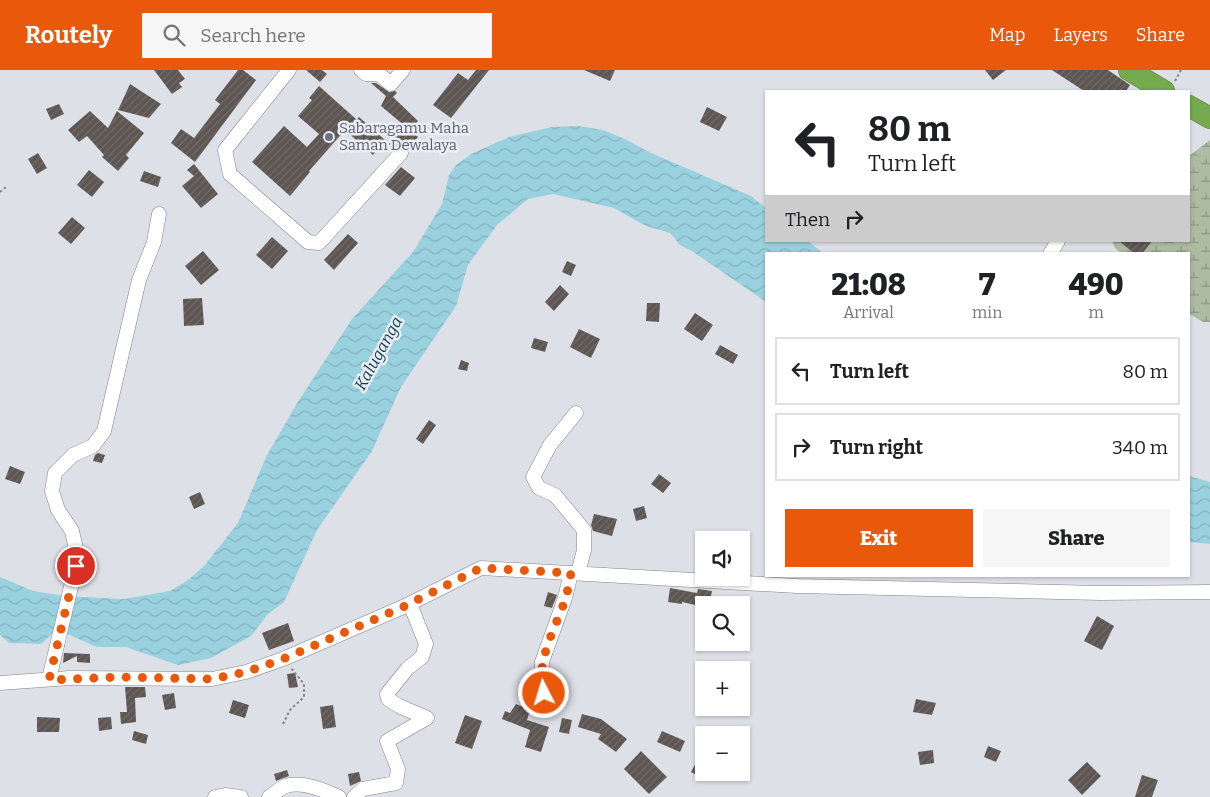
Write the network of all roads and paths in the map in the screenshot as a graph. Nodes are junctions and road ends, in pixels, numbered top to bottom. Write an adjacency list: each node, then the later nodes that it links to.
1 (289, 70): 8 (street)
2 (361, 70): 3 (street)
3 (403, 70)
4 (1128, 70): 5 (highway)
5 (1162, 90)
6 (1190, 107): 7 (highway)
7 (1210, 118)
8 (401, 153)
9 (6, 187): 10 (path)
10 (0, 192)
11 (159, 214): 18 (street)
12 (576, 412): 13 (street)
13 (574, 573): 14 (street); 16 (street); 20 (street)
14 (790, 581): 15 (street)
15 (1210, 592)
16 (410, 604): 17 (street); 26 (street)
17 (283, 659): 18 (street); 21 (path)
18 (49, 680): 19 (street)
19 (0, 683)
20 (547, 704)
21 (283, 724)
22 (216, 797): 23 (street)
23 (241, 797)
24 (269, 797): 25 (street)
25 (339, 797)
26 (354, 797)

